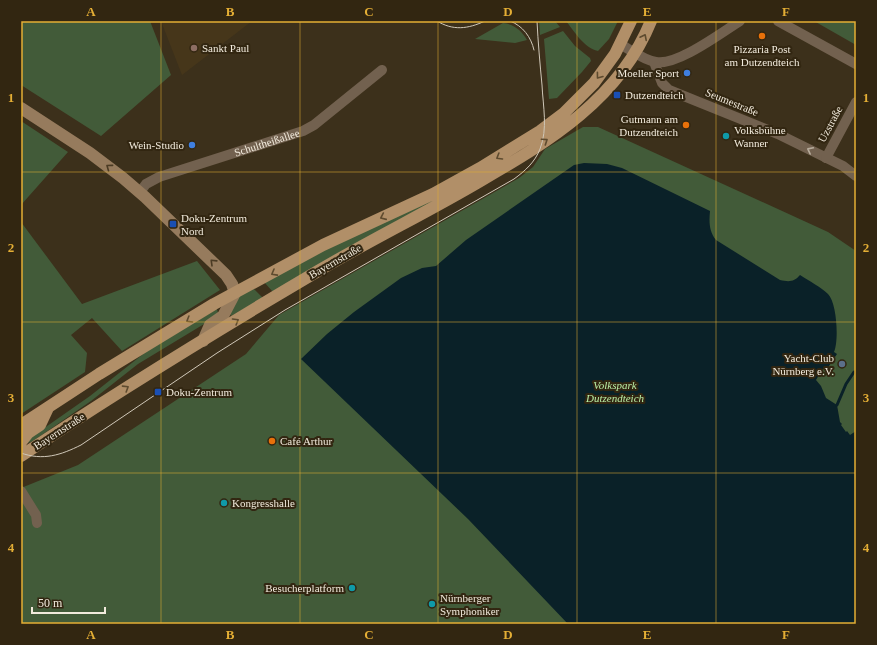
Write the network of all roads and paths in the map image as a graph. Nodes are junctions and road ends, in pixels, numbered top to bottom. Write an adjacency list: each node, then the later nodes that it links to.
1 (631, 21): 5 (main road, Bayernstraße)
2 (651, 21): 6 (main road, Bayernstraße, one-way to 2)
3 (740, 21): 7 (street)
4 (778, 21): 8 (street)
5 (620, 44): 6 (street); 15 (main road, Bayernstraße, one-way to 15)
6 (635, 53): 7 (street); 16 (main road, Bayernstraße, one-way to 6)
7 (654, 62): 12 (street, Seumestraße, one-way to 7)
8 (856, 64)
9 (382, 70): 14 (street, Schultheißallee)
10 (856, 102): 12 (street, Uzstraße)
11 (21, 108): 14 (main road, one-way to 11)
12 (826, 158): 13 (street, Seumestraße)
13 (856, 176)
14 (140, 192): 15 (main road, one-way to 14)
15 (235, 293): 16 (main road); 17 (main road, Bayernstraße, one-way to 17)
16 (203, 341): 20 (main road, Bayernstraße, one-way to 16)
17 (48, 408): 18 (main road, Bayernstraße); 19 (main road)
18 (21, 425)
19 (21, 442)
20 (21, 456)
21 (21, 491): 22 (street)
22 (37, 523)

